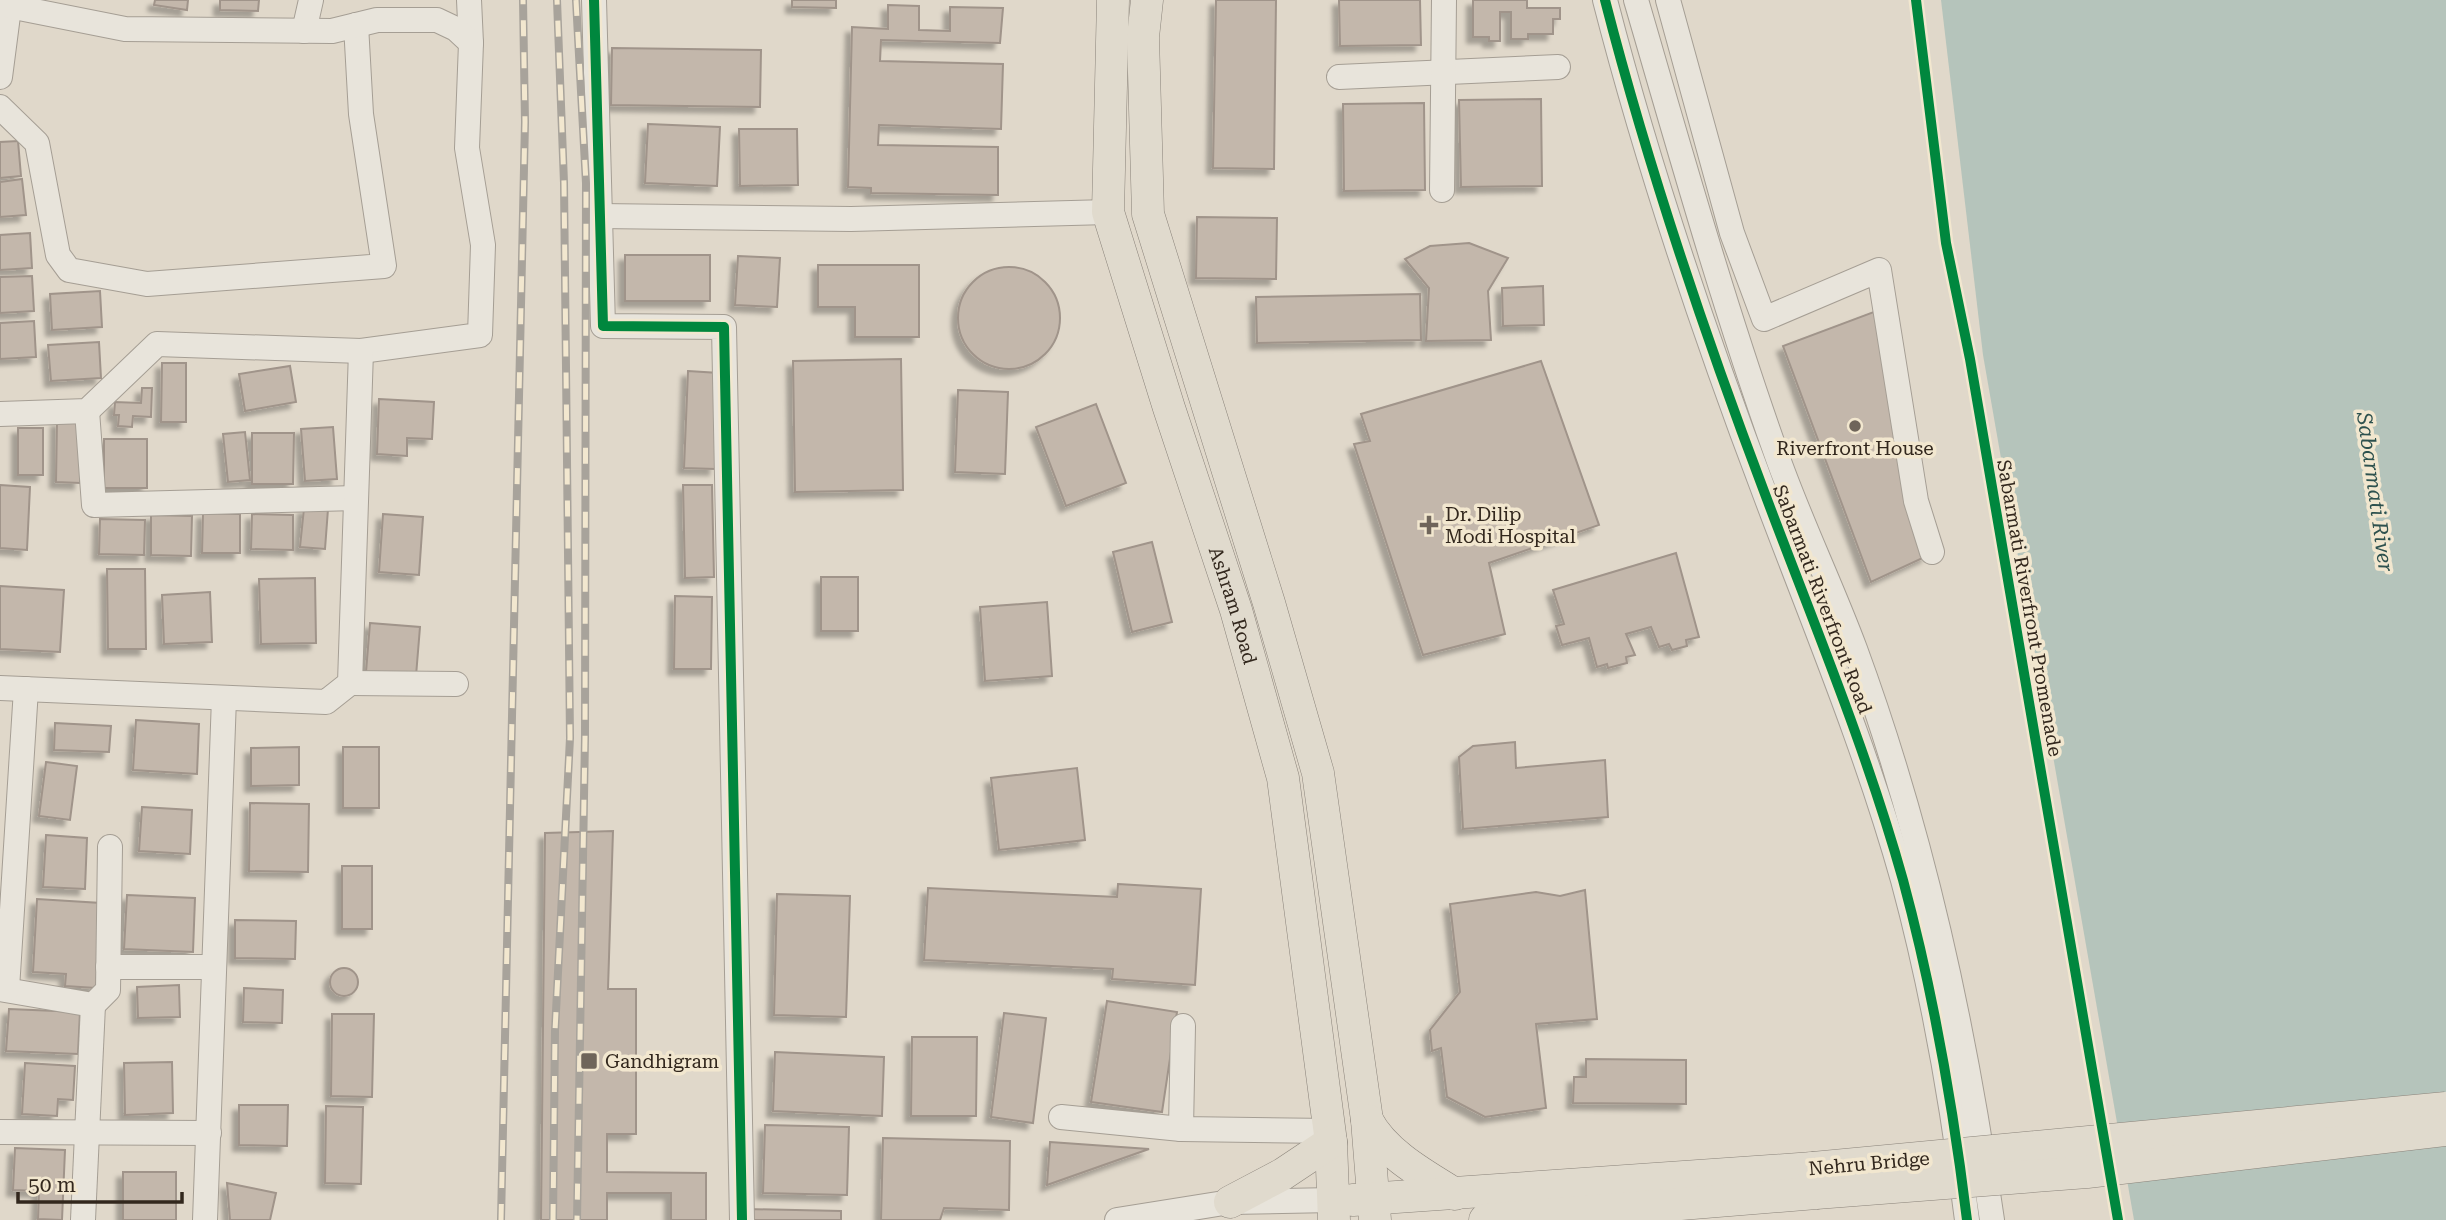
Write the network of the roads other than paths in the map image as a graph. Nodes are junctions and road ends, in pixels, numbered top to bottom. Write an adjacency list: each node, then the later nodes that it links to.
1 (311, 0): 12 (street)
2 (469, 0): 13 (street)
3 (594, 0): 21 (street)
4 (1113, 0): 20 (main road, Ashram Road)
5 (1147, 0): 44 (main road, Ashram Road)
6 (1444, 0): 15 (street)
7 (1605, 0): 29 (street, Sabarmati Riverfront Road)
8 (1636, 0): 23 (street, Sabarmati Riverfront Road)
9 (1668, 0): 22 (street)
10 (9, 3): 12 (street); 16 (street)
11 (356, 25): 12 (street); 13 (street); 18 (street)
12 (303, 31)
13 (471, 43): 24 (street)
14 (1558, 67): 15 (street)
15 (1443, 71): 17 (street); 19 (street)
16 (0, 77)
17 (1339, 77)
18 (0, 107)
19 (1441, 190)
20 (1108, 212): 21 (street); 50 (main road, Ashram Road)
21 (599, 216): 58 (street)
22 (1732, 233): 23 (street); 30 (street)
23 (1708, 245): 27 (street, Sabarmati Riverfront Road)
24 (361, 351): 25 (street); 28 (street)
25 (87, 411): 26 (street); 28 (street)
26 (0, 414)
27 (1791, 491): 29 (street); 62 (street, Sabarmati Riverfront Road)
28 (356, 498): 31 (street)
29 (1766, 498): 61 (street, Sabarmati Riverfront Road)
30 (1932, 552)
31 (350, 683): 32 (street); 35 (street)
32 (456, 684)
33 (0, 688): 34 (street)
34 (26, 689): 35 (street); 39 (street)
35 (224, 698): 38 (street)
36 (110, 847): 37 (street)
37 (108, 967): 38 (street); 40 (street)
38 (213, 967): 49 (street)
39 (4, 989): 40 (street)
40 (93, 1005): 48 (street)
41 (1183, 1026): 45 (street)
42 (2446, 1108): 51 (main road, Nehru Bridge, bridge)
43 (1061, 1117): 45 (street)
44 (1367, 1120): 52 (main road); 55 (main road, Ashram Road)
45 (1181, 1129): 50 (street)
46 (2446, 1130): 51 (main road, Nehru Bridge, bridge)
47 (0, 1132): 48 (street)
48 (85, 1133): 49 (street); 56 (street)
49 (209, 1133): 57 (street)
50 (1330, 1137): 53 (main road); 54 (main road, Ashram Road)
51 (1814, 1181): 52 (main road, Nehru Bridge); 60 (main road, Nehru Bridge)
52 (1455, 1194): 55 (main road, Nehru Bridge)
53 (1220, 1210): 54 (street); 59 (street)
54 (1334, 1210): 55 (main road, Nehru Bridge)
55 (1374, 1210)
56 (83, 1220)
57 (205, 1220)
58 (742, 1220)
59 (1117, 1220)
60 (1494, 1220)
61 (1967, 1220)
62 (1992, 1220)

